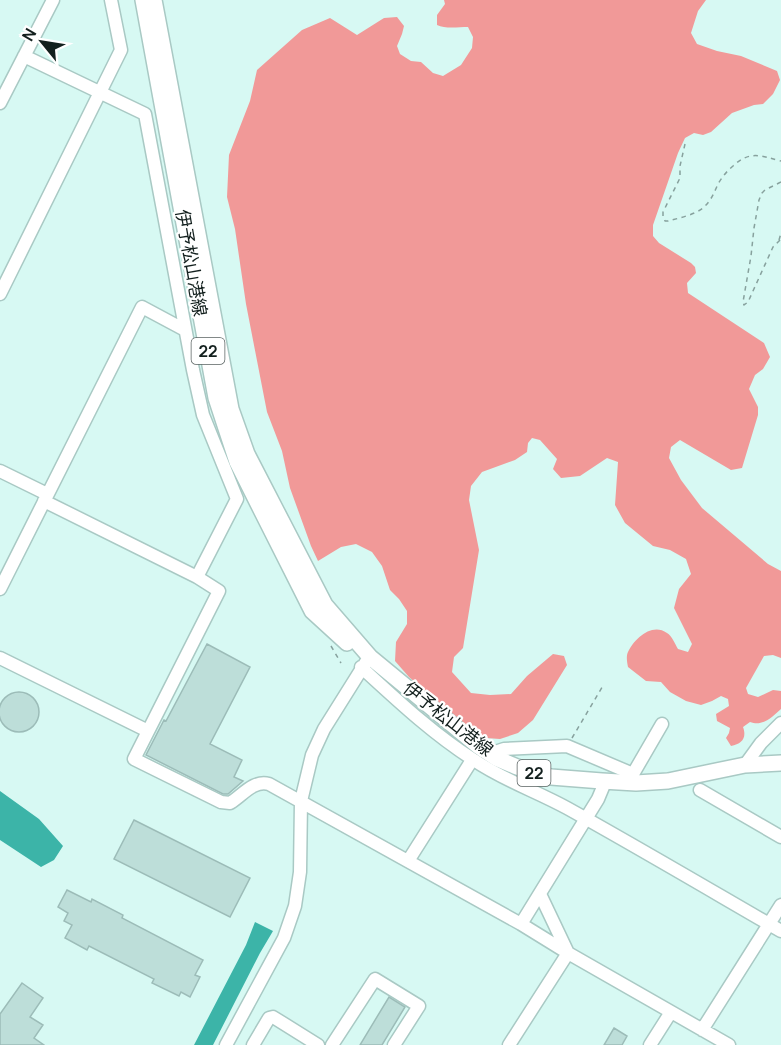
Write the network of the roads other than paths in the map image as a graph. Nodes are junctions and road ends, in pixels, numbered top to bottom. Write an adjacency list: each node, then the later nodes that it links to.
1 (53, 0): 5 (street)
2 (111, 0): 6 (street)
3 (143, 0): 15 (main road, 伊予松山港線 / 22)
4 (154, 0): 15 (main road, 伊予松山港線 / 22)
5 (24, 56): 6 (street); 7 (street)
6 (101, 93): 8 (street); 9 (street)
7 (0, 103)
8 (0, 294)
9 (185, 330): 11 (street); 12 (street)
10 (0, 471): 11 (street)
11 (46, 497): 12 (street); 13 (street)
12 (197, 577): 18 (street)
13 (0, 588)
14 (0, 658): 18 (street)
15 (366, 662): 19 (main road, 伊予松山港線 / 22); 20 (street); 26 (street)
16 (662, 723): 23 (street)
17 (781, 723): 22 (street)
18 (148, 731): 26 (street)
19 (493, 755): 23 (street); 24 (main road, 伊予松山港線 / 22)
20 (472, 760): 27 (street); 29 (street)
21 (781, 763): 22 (main road, 伊予松山港線 / 22)
22 (745, 765): 23 (main road, 伊予松山港線 / 22)
23 (633, 778): 24 (main road, 伊予松山港線 / 22)
24 (602, 781): 27 (street)
25 (700, 790): 28 (street)
26 (301, 801): 29 (street); 38 (street)
27 (586, 819): 30 (street); 33 (street)
28 (781, 837)
29 (408, 861): 32 (street)
30 (540, 894): 32 (street); 35 (street)
31 (781, 904): 33 (street)
32 (521, 924): 35 (street)
33 (769, 924): 34 (street); 37 (street)
34 (781, 931)
35 (568, 953): 36 (street); 43 (street)
36 (671, 1012): 37 (street); 44 (street)
37 (702, 1030): 45 (street)
38 (226, 1045)
39 (253, 1045): 40 (street)
40 (318, 1045)
41 (332, 1045): 42 (street)
42 (394, 1045)
43 (509, 1045)
44 (650, 1045)
45 (729, 1045)

